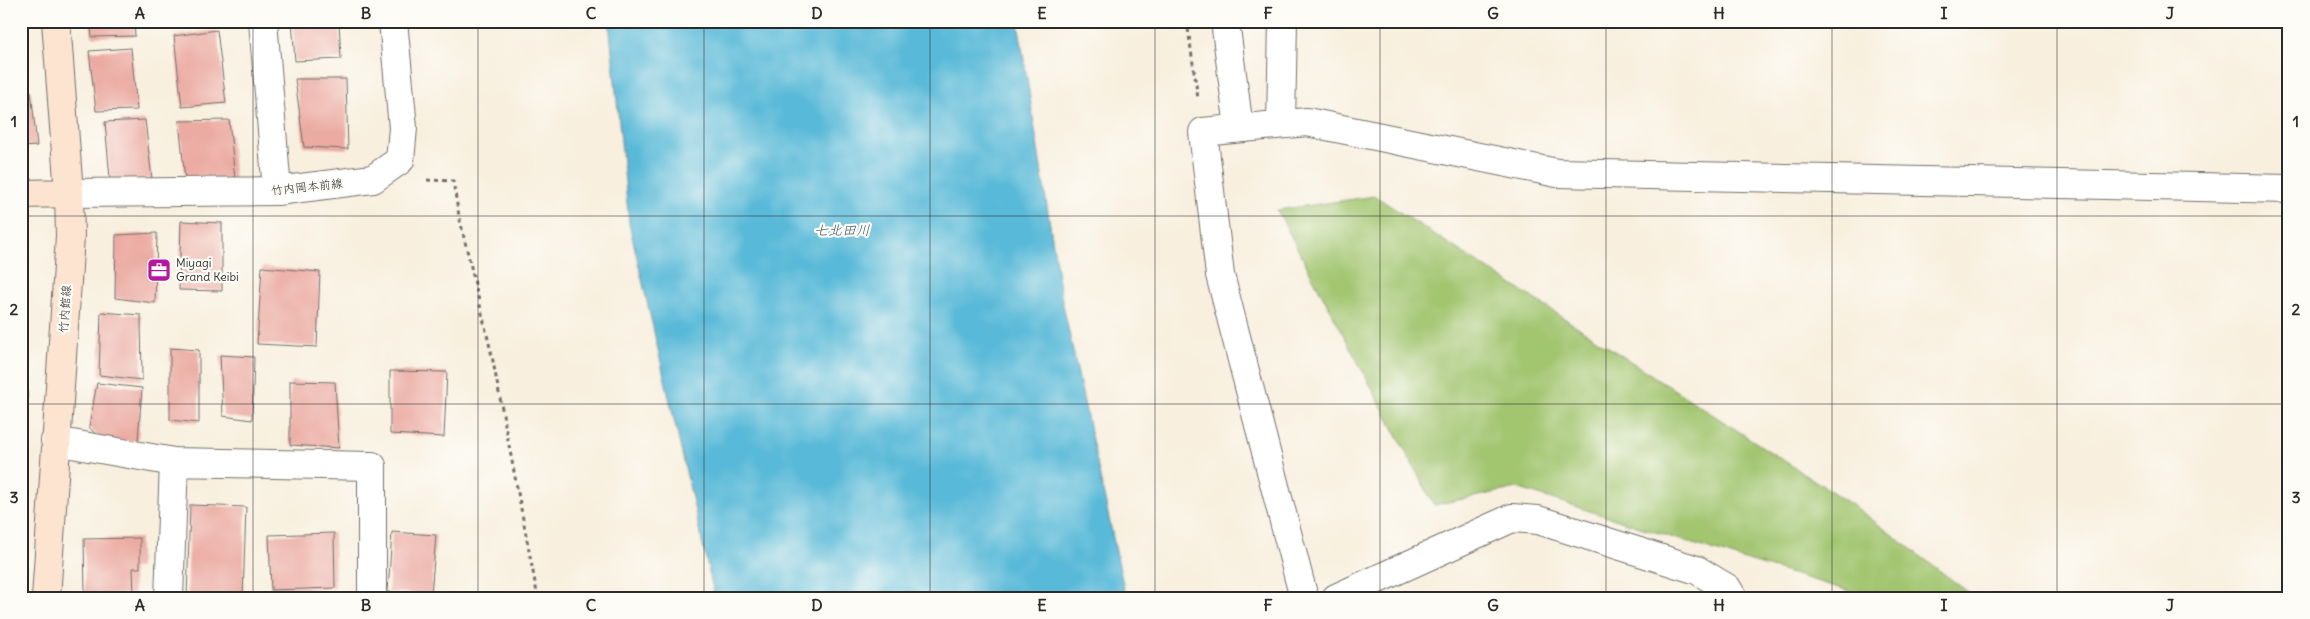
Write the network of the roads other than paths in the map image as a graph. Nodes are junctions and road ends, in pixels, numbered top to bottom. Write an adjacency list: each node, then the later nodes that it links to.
1 (56, 21): 10 (street, 竹内館線)
2 (263, 21): 9 (street)
3 (393, 21): 9 (street, 竹内岡本前線)
4 (1225, 21): 7 (street)
5 (1283, 21): 6 (street)
6 (1281, 124): 7 (street); 8 (street)
7 (1238, 128): 17 (street)
8 (2289, 189)
9 (277, 191): 10 (street, 竹内岡本前線)
10 (69, 193): 11 (street); 12 (street, 竹内館線)
11 (21, 194)
12 (55, 441): 13 (street); 14 (street, 竹内館線)
13 (174, 462): 15 (street); 16 (street)
14 (46, 598)
15 (169, 598)
16 (372, 598)
17 (1304, 598)
18 (1336, 598): 19 (street)
19 (1733, 598)

